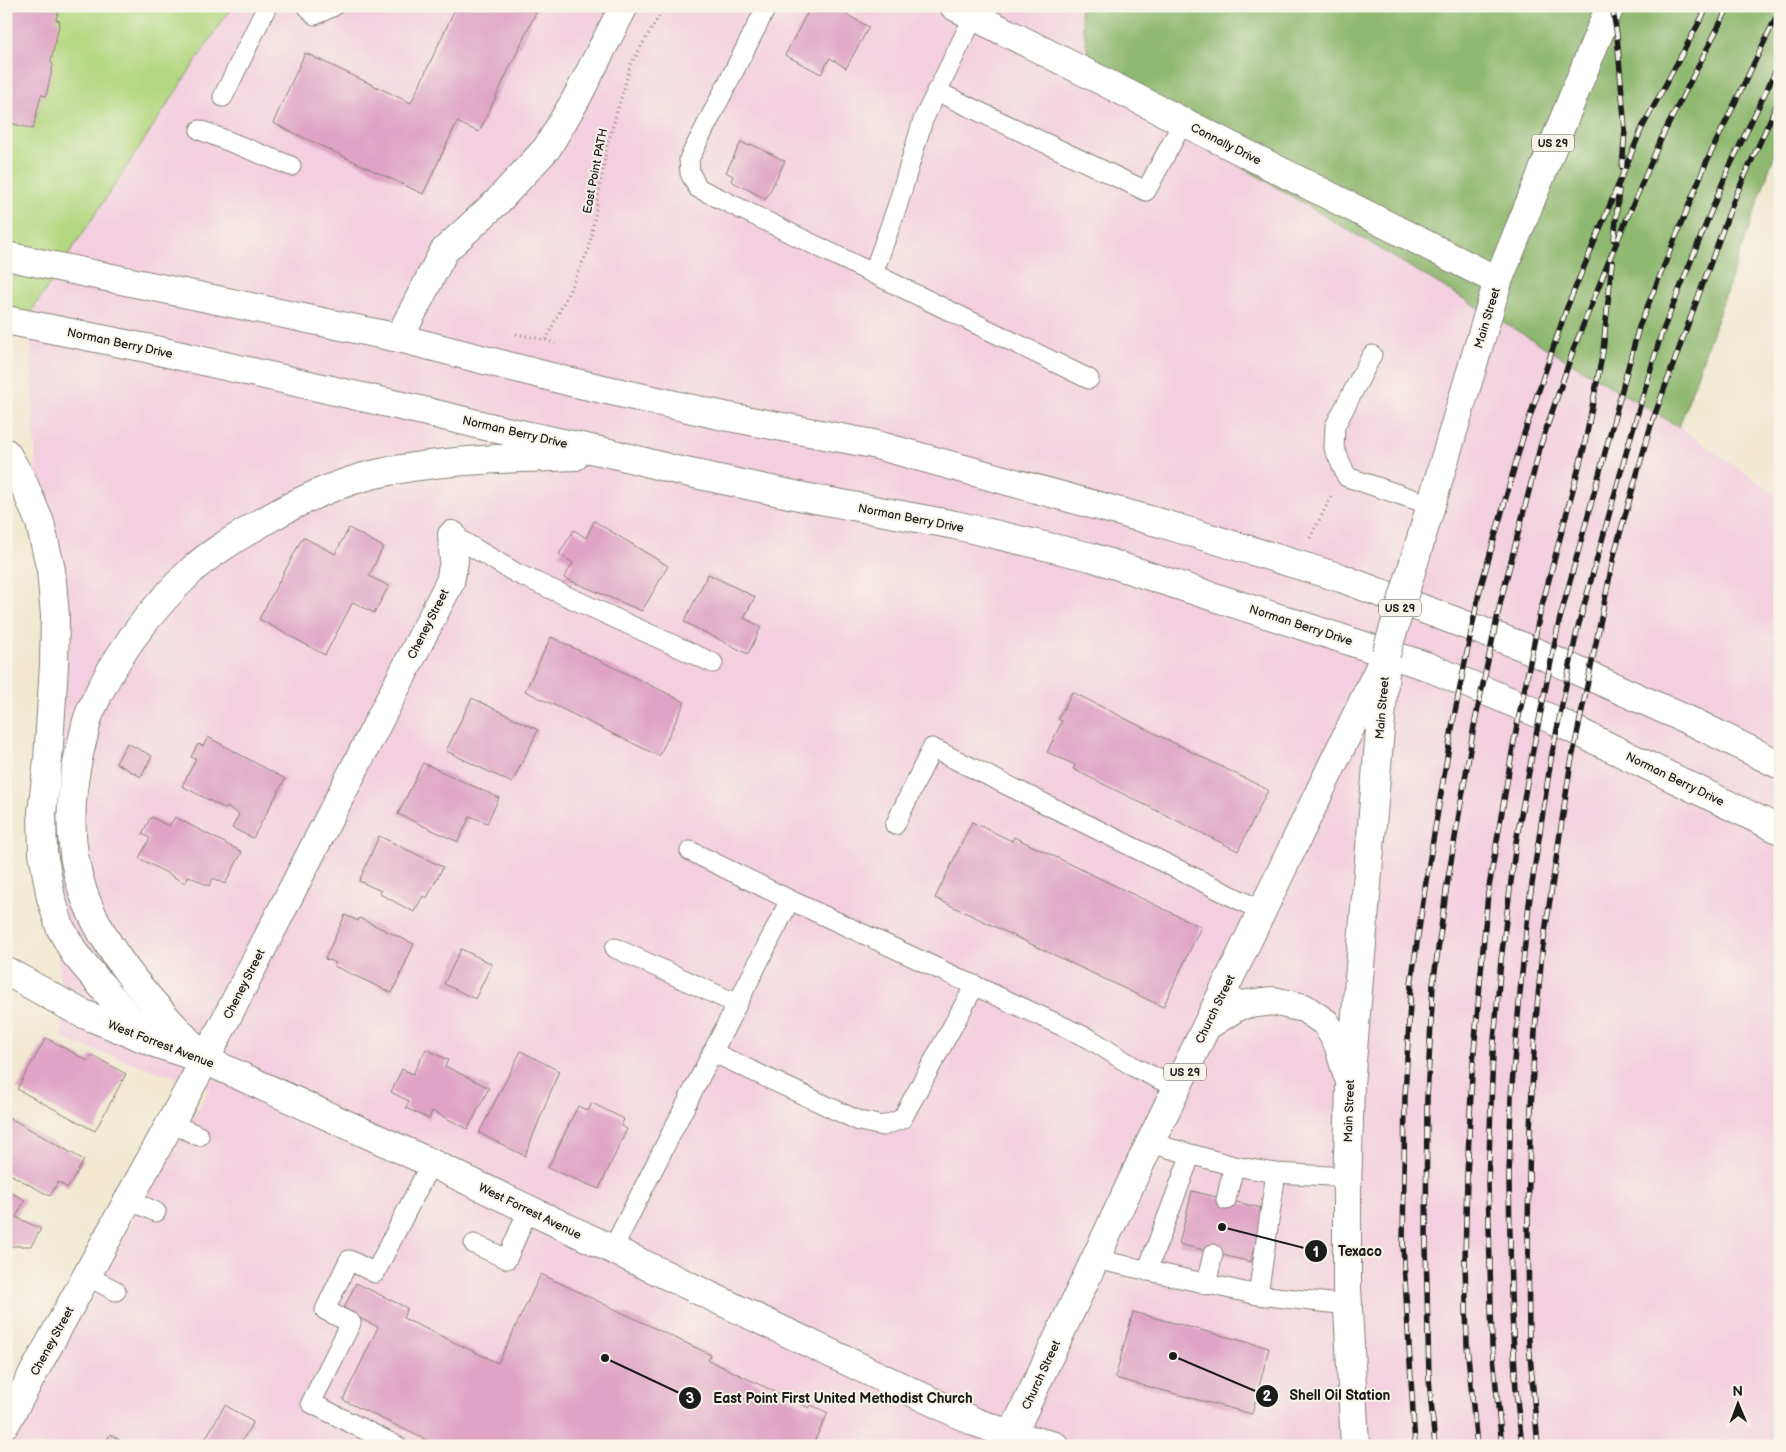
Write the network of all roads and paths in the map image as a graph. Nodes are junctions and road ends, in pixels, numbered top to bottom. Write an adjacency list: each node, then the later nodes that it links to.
1 (267, 6): 10 (lane)
2 (334, 6): 7 (lane)
3 (624, 6): 18 (main road)
4 (665, 6): 19 (path, East Point PATH)
5 (767, 6): 15 (lane)
6 (1610, 6): 16 (main road, Main Street / US 29)
7 (311, 11)
8 (964, 11): 9 (lane); 11 (main road, Connally Drive)
9 (936, 91): 11 (lane); 15 (lane)
10 (223, 97)
11 (1183, 122): 16 (main road, Connally Drive)
12 (200, 130): 13 (lane)
13 (291, 166)
14 (6, 256): 18 (main road)
15 (873, 274): 21 (lane)
16 (1498, 281): 25 (main road, Main Street / US 29)
17 (6, 320): 23 (main road, Norman Berry Drive)
18 (399, 338): 31 (main road)
19 (546, 340)
20 (1372, 355): 25 (lane)
21 (1089, 379)
22 (6, 454): 42 (main road)
23 (614, 454): 33 (main road, Norman Berry Drive); 44 (main road)
24 (1333, 492): 27 (path)
25 (1431, 505): 28 (main road, Main Street / US 29, bridge)
26 (452, 535): 29 (lane); 44 (main road, Cheney Street)
27 (1308, 542)
28 (1386, 654): 30 (main road, Church Street / US 29)
29 (713, 663)
30 (1370, 713): 36 (main road, Church Street / US 29); 45 (main road, Main Street / US 29)
31 (1780, 766)
32 (896, 825): 36 (lane)
33 (1780, 830)
34 (690, 850): 35 (lane)
35 (790, 900): 39 (lane); 40 (lane)
36 (1262, 911): 41 (main road, Church Street / US 29)
37 (615, 948): 40 (lane)
38 (6, 971): 42 (main road, West Forrest Avenue)
39 (975, 985): 43 (lane); 46 (lane)
40 (737, 1004): 43 (lane)
41 (1207, 1026): 45 (main road); 46 (main road, Church Street / US 29)
42 (155, 1043): 44 (main road, West Forrest Avenue)
43 (712, 1052): 60 (lane)
44 (205, 1060): 47 (main road, Cheney Street); 51 (main road, West Forrest Avenue)
45 (1350, 1085): 54 (main road, Main Street / US 29)
46 (1177, 1088): 49 (main road, Church Street / US 29)
47 (171, 1123): 48 (lane); 55 (main road, Cheney Street)
48 (199, 1136)
49 (1150, 1143): 50 (lane); 62 (main road, Church Street / US 29)
50 (1191, 1154): 52 (lane); 63 (lane)
51 (431, 1163): 57 (main road, West Forrest Avenue); 71 (lane)
52 (1234, 1166): 53 (lane); 56 (lane)
53 (1276, 1173): 54 (lane); 67 (lane)
54 (1347, 1177): 68 (main road, Main Street / US 29)
55 (129, 1200): 58 (lane); 64 (main road, Cheney Street)
56 (1226, 1200)
57 (528, 1210): 59 (lane); 60 (main road, West Forrest Avenue)
58 (156, 1212)
59 (474, 1244)
60 (612, 1250): 70 (main road, West Forrest Avenue)
61 (1213, 1254): 65 (lane)
62 (1095, 1259): 63 (lane); 70 (main road, Church Street / US 29)
63 (1147, 1271): 65 (lane)
64 (87, 1276): 66 (lane); 69 (main road, Cheney Street)
65 (1206, 1285): 67 (lane)
66 (116, 1291)
67 (1258, 1296): 68 (lane)
68 (1348, 1305): 73 (main road, Main Street / US 29)
69 (6, 1423)
70 (1010, 1442): 72 (main road, West Forrest Avenue)
71 (397, 1446)
72 (1055, 1446)
73 (1355, 1446)

